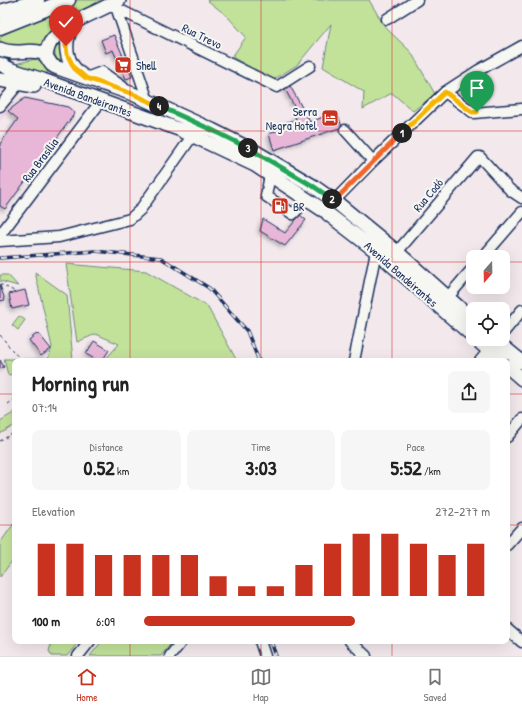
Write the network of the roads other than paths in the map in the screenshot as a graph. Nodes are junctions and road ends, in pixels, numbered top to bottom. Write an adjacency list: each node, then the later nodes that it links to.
1 (37, 0): 5 (highway)
2 (68, 0): 8 (highway)
3 (417, 0): 6 (street)
4 (117, 3): 7 (main road); 13 (street, Rua Trevo); 23 (street)
5 (0, 12)
6 (387, 19)
7 (73, 24): 11 (main road); 14 (main road)
8 (2, 27)
9 (522, 46): 20 (street)
10 (0, 49): 11 (main road, Avenida Bandeirantes)
11 (49, 61): 14 (main road, Avenida Bandeirantes); 16 (main road)
12 (0, 64): 16 (main road, Avenida Bandeirantes)
13 (310, 66)
14 (86, 78): 19 (main road, Avenida Bandeirantes); 21 (street)
15 (0, 80): 17 (main road)
16 (43, 80): 24 (main road, Avenida Bandeirantes)
17 (20, 82): 18 (street); 22 (street); 24 (main road)
18 (0, 83)
19 (114, 88): 21 (main road, Avenida Bandeirantes); 24 (main road)
20 (445, 92): 26 (street); 29 (street)
21 (133, 94): 23 (main road, Avenida Bandeirantes)
22 (4, 96): 25 (street)
23 (148, 101): 33 (main road, Avenida Bandeirantes)
24 (101, 102): 28 (main road, Avenida Bandeirantes); 36 (street, Rua Brasília)
25 (0, 106)
26 (522, 109)
27 (345, 130): 29 (street)
28 (192, 135): 30 (main road, Avenida Bandeirantes); 37 (street)
29 (373, 161): 33 (street)
30 (270, 175): 32 (main road, Avenida Bandeirantes); 32 (street)
31 (522, 198): 40 (street, Rua Codó)
32 (308, 200): 34 (main road, Avenida Bandeirantes)
33 (334, 200): 34 (main road); 40 (main road, Avenida Bandeirantes)
34 (325, 212): 39 (main road, Avenida Bandeirantes)
35 (522, 212): 38 (street)
36 (0, 234)
37 (0, 241)
38 (489, 250)
39 (376, 251): 46 (main road, Avenida Bandeirantes); 50 (street)
40 (396, 252): 42 (main road, Avenida Bandeirantes)
41 (466, 276): 42 (street)
42 (448, 297): 44 (main road, Avenida Bandeirantes)
43 (522, 310): 45 (street)
44 (466, 314)
45 (510, 324)
46 (466, 330)
47 (491, 346): 51 (street)
48 (497, 346): 52 (main road)
49 (503, 346): 53 (main road)
50 (355, 358)
51 (482, 358)
52 (500, 358)
53 (522, 362)
54 (510, 369): 55 (main road)
55 (522, 379)
56 (522, 419): 57 (street)
57 (510, 433)
58 (522, 528): 59 (street)
59 (510, 542)
60 (510, 631): 61 (street)
61 (521, 640)
62 (88, 644): 66 (street)
63 (180, 644): 67 (street)
64 (261, 644): 68 (street)
65 (353, 644): 69 (street)
66 (78, 656)
67 (170, 656)
68 (265, 656)
69 (366, 656)

